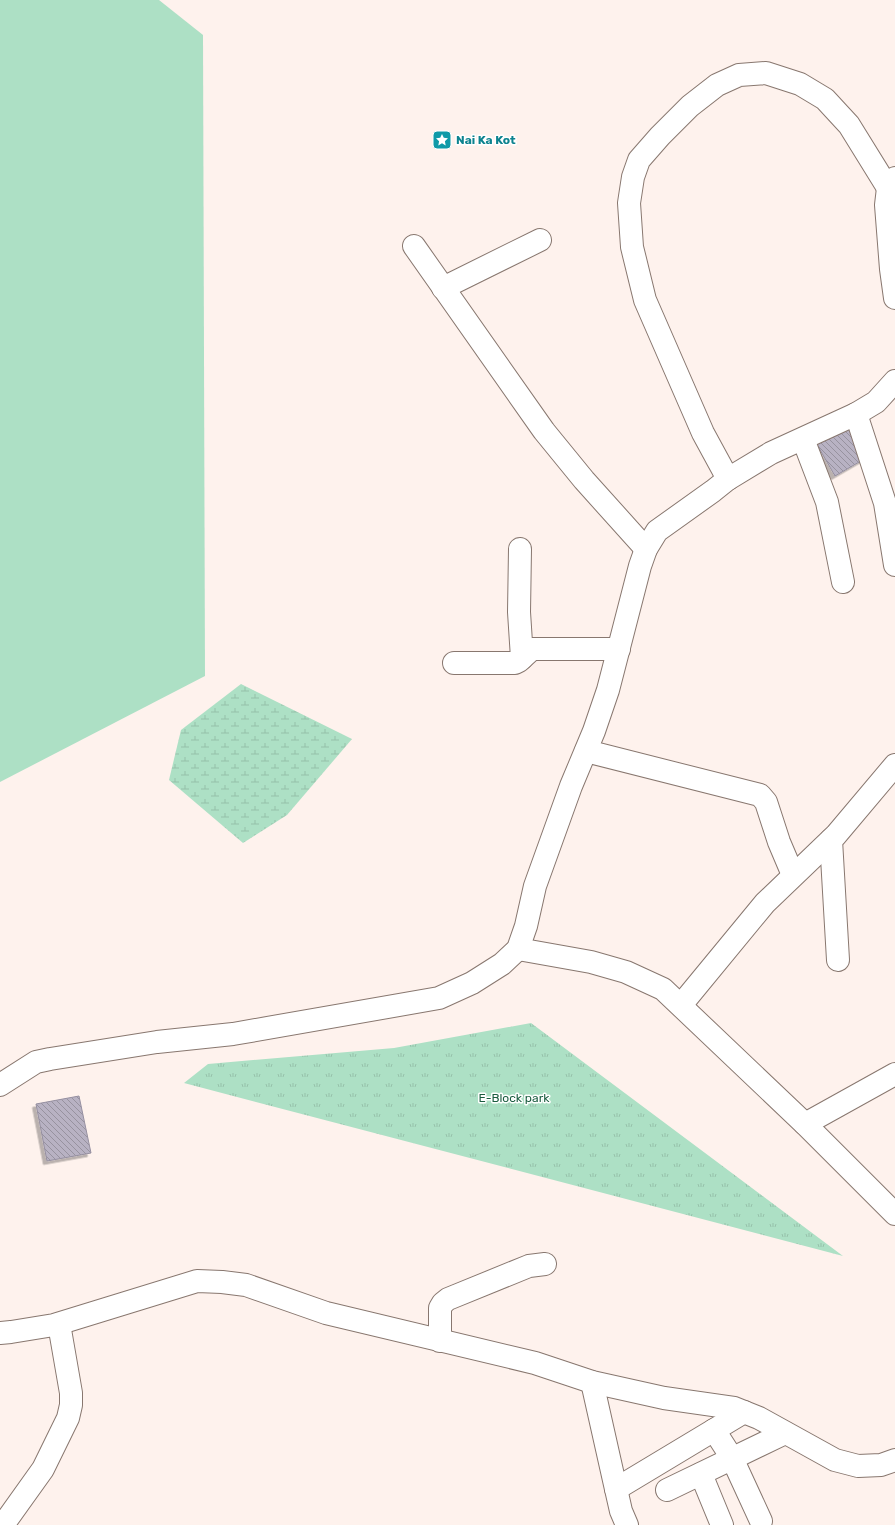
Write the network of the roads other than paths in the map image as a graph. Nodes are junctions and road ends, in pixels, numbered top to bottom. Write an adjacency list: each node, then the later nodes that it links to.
1 (891, 183): 5 (street); 9 (street)
2 (540, 240): 4 (street)
3 (414, 246): 4 (street)
4 (443, 288): 11 (street)
5 (895, 298)
6 (895, 382): 7 (street)
7 (856, 414): 8 (street); 12 (street)
8 (803, 439): 9 (street); 13 (street)
9 (728, 479): 11 (street)
10 (520, 549): 15 (street)
11 (646, 549): 14 (street)
12 (895, 565)
13 (842, 582)
14 (619, 649): 15 (street); 17 (street)
15 (522, 658): 16 (street)
16 (454, 663)
17 (586, 751): 20 (street); 21 (street)
18 (895, 765): 19 (street)
19 (831, 840): 20 (street); 22 (street)
20 (793, 875): 23 (street)
21 (518, 949): 23 (street); 25 (street)
22 (838, 960)
23 (681, 1005): 26 (street)
24 (895, 1074): 26 (street)
25 (0, 1085)
26 (805, 1124): 27 (street)
27 (895, 1214)
28 (544, 1264): 31 (street)
29 (59, 1324): 30 (street); 31 (street); 42 (street)
30 (0, 1333)
31 (440, 1341): 32 (street)
32 (592, 1382): 33 (street); 39 (street)
33 (744, 1412): 34 (street); 35 (street)
34 (714, 1430): 36 (street); 39 (street)
35 (785, 1432): 36 (street); 37 (street)
36 (732, 1458): 38 (street); 41 (street)
37 (895, 1460)
38 (701, 1474): 40 (street); 44 (street)
39 (616, 1489): 43 (street)
40 (667, 1490)
41 (761, 1521)
42 (3, 1525)
43 (627, 1525)
44 (722, 1525)

